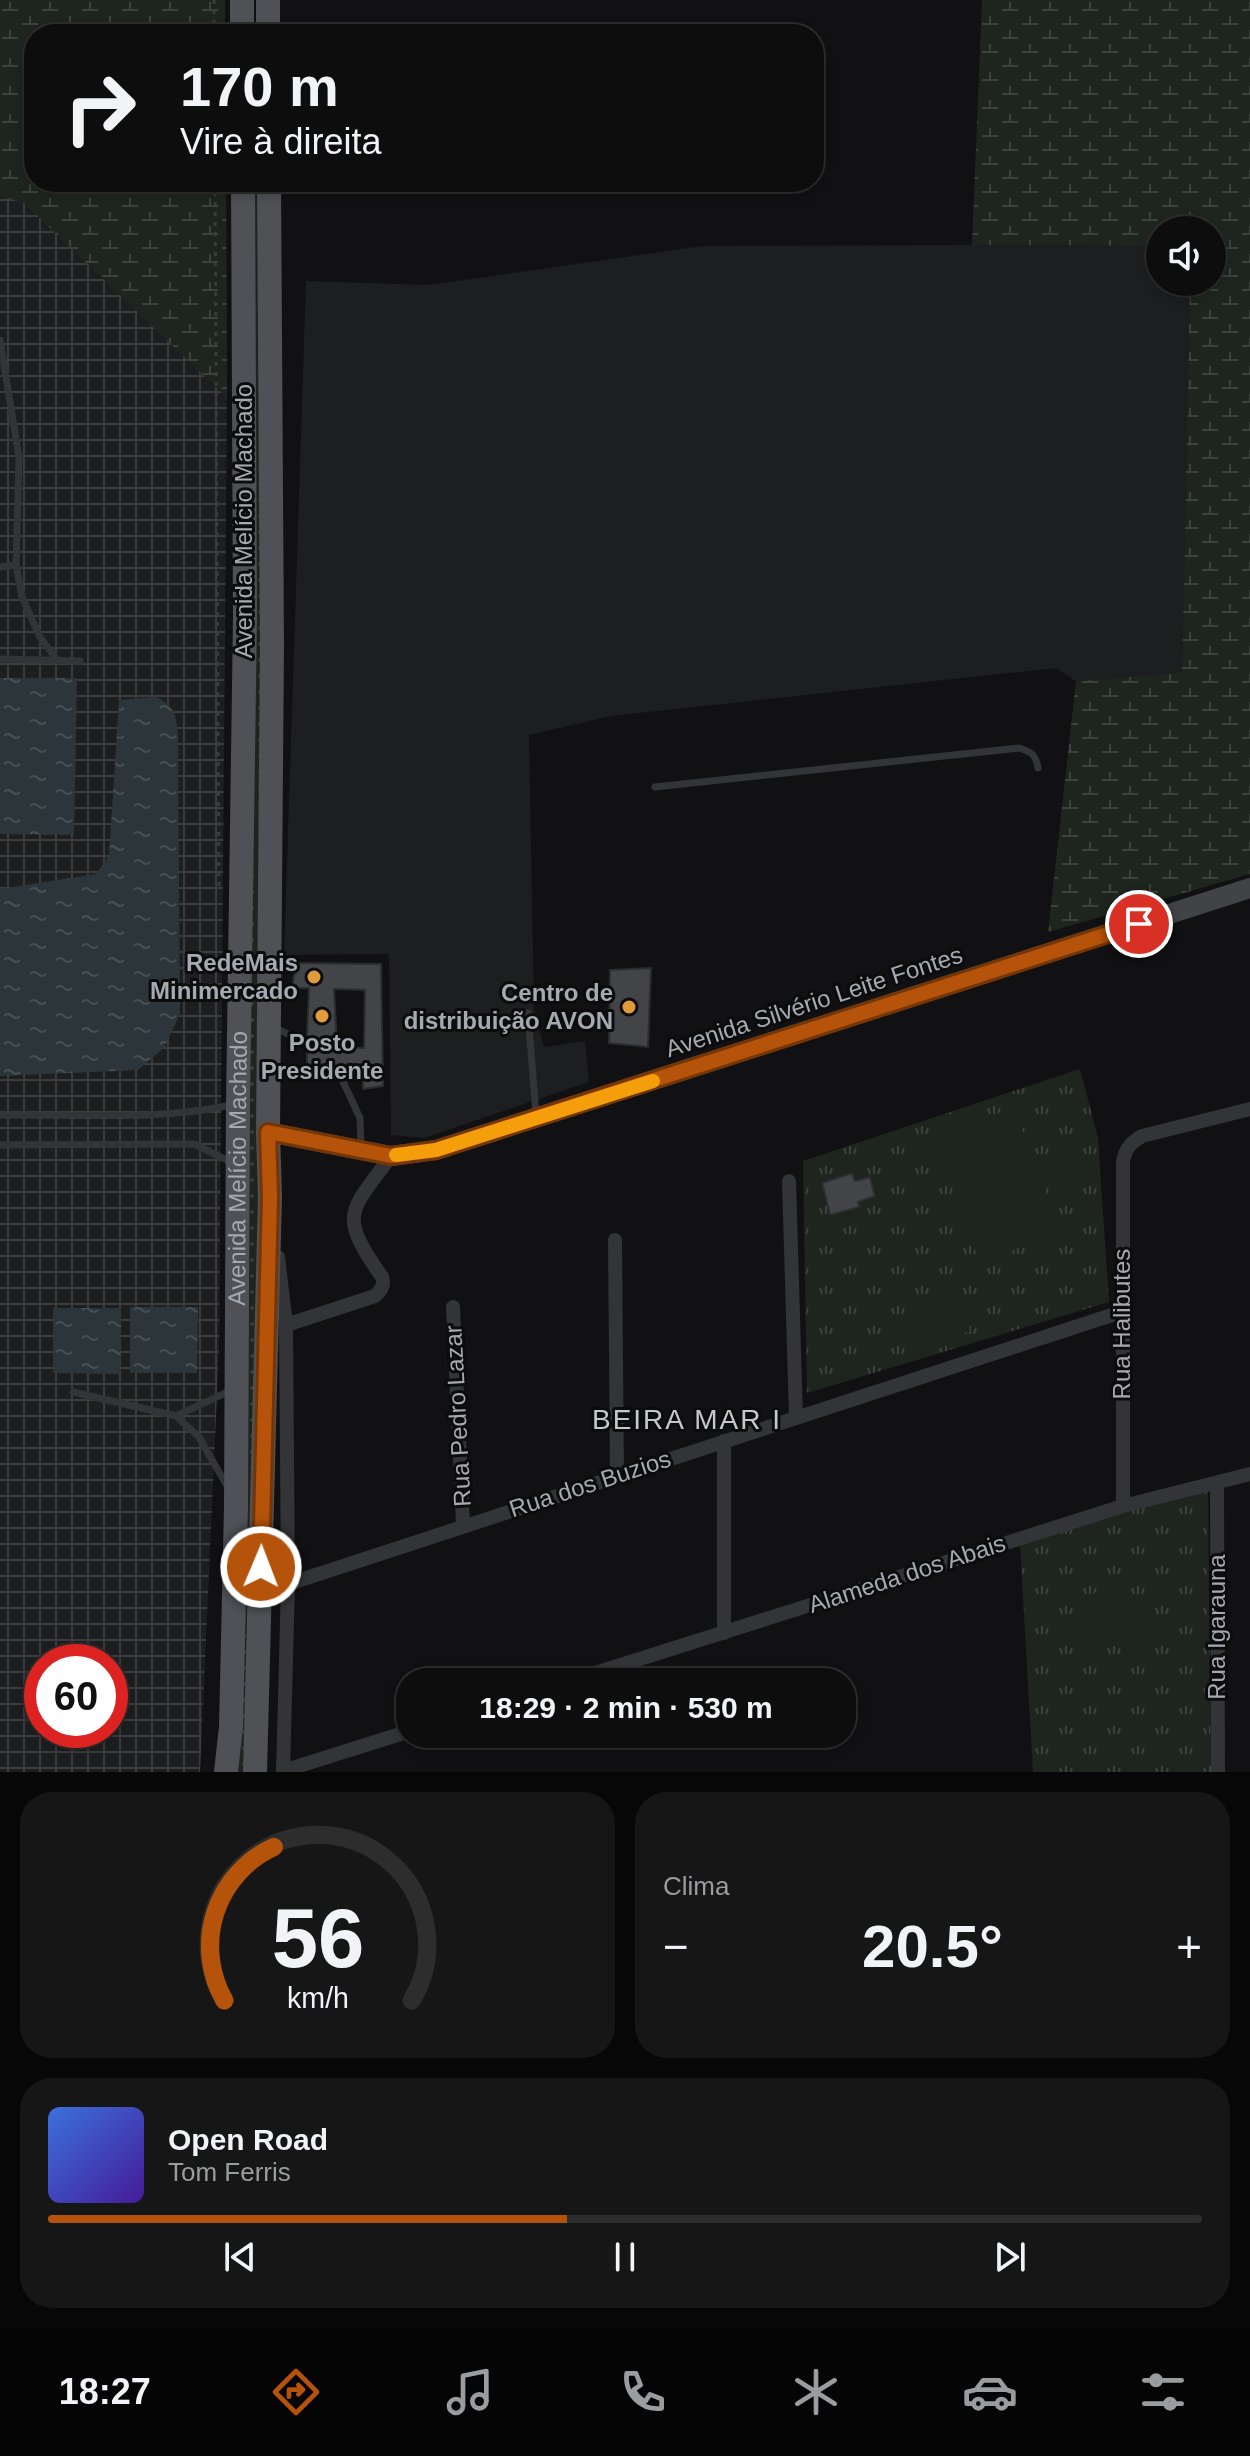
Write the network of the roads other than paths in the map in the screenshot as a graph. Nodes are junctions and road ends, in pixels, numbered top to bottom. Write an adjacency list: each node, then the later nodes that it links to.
1 (242, 0): 3 (main road)
2 (268, 0): 4 (main road)
3 (242, 24)
4 (268, 24)
5 (243, 192): 20 (main road, Avenida Melício Machado)
6 (269, 192): 17 (main road, Avenida Melício Machado)
7 (0, 340): 8 (lane)
8 (16, 565): 9 (lane); 11 (lane)
9 (0, 567)
10 (0, 659): 11 (lane)
11 (57, 660): 12 (lane)
12 (80, 661)
13 (1038, 768): 14 (lane)
14 (655, 787)
15 (1250, 888): 23 (main road, Avenida Silvério Leite Fontes)
16 (528, 1013): 23 (lane)
17 (270, 1026): 18 (lane); 24 (main road, Avenida Melício Machado)
18 (307, 1042)
19 (339, 1073): 26 (lane)
20 (238, 1104): 22 (lane); 28 (main road, Avenida Melício Machado)
21 (1250, 1109): 33 (street, Rua Halibutes)
22 (0, 1115)
23 (536, 1119): 27 (main road, Avenida Silvério Leite Fontes)
24 (268, 1132): 26 (main road, Avenida Silvério Leite Fontes); 30 (main road, Avenida Melício Machado)
25 (0, 1145): 28 (lane)
26 (361, 1150): 27 (main road, Avenida Silvério Leite Fontes)
27 (391, 1156): 34 (street)
28 (238, 1166): 35 (main road, Avenida Melício Machado)
29 (789, 1181): 38 (street)
30 (270, 1197): 34 (street); 51 (main road, Avenida Melício Machado)
31 (615, 1240): 41 (street)
32 (453, 1307): 45 (street, Rua Pedro Lazar)
33 (1121, 1312): 38 (street, Rua dos Buzios); 43 (street, Rua Halibutes)
34 (286, 1325): 46 (street)
35 (237, 1387): 37 (lane); 44 (main road, Avenida Melício Machado)
36 (73, 1392): 37 (lane)
37 (176, 1416): 44 (lane)
38 (796, 1417): 39 (street, Rua dos Buzios)
39 (724, 1441): 41 (street, Rua dos Buzios); 47 (street)
40 (1250, 1474): 42 (street, Alameda dos Abais)
41 (617, 1475): 45 (street, Rua dos Buzios)
42 (1217, 1483): 43 (street, Alameda dos Abais); 53 (street, Rua Igarauna)
43 (1123, 1506): 47 (street, Alameda dos Abais)
44 (236, 1507): 50 (main road, Avenida Melício Machado)
45 (463, 1525): 46 (street, Rua dos Buzios)
46 (288, 1584): 52 (street)
47 (724, 1633): 48 (street, Alameda dos Abais)
48 (612, 1668)
49 (396, 1736): 52 (street)
50 (226, 1772)
51 (255, 1772)
52 (283, 1772)
53 (1218, 1772)

